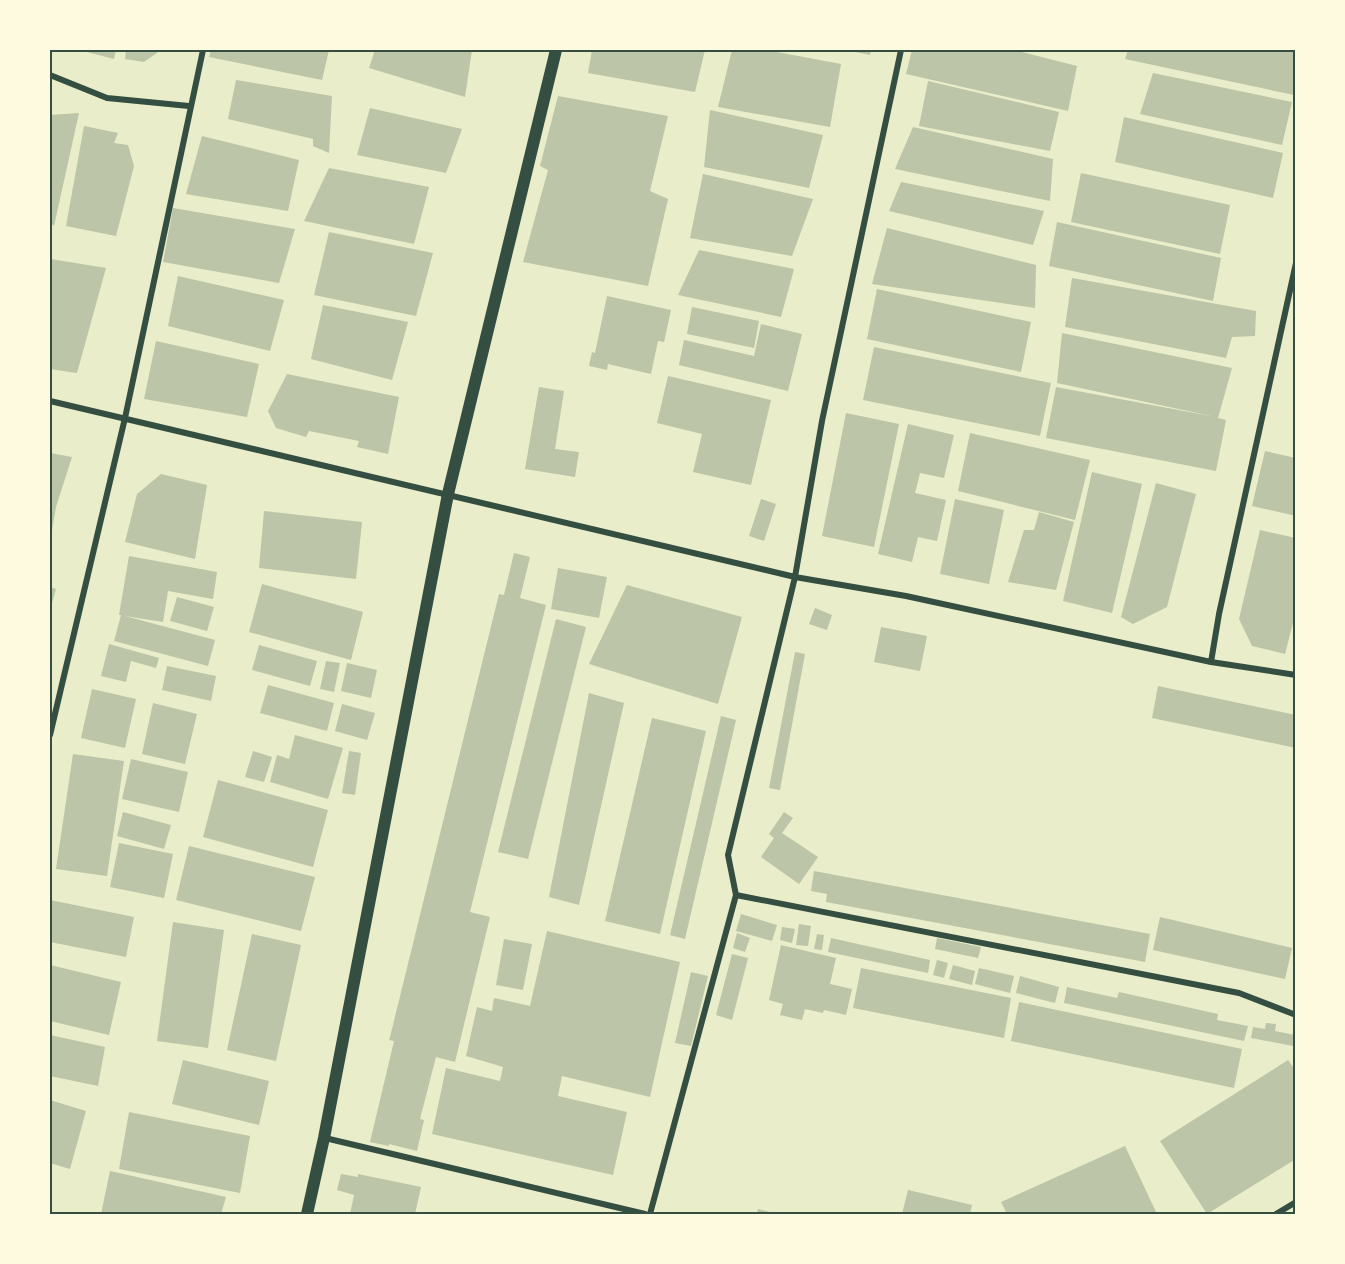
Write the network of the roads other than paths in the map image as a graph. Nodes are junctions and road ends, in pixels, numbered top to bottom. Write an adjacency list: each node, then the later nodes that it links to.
1 (203, 50): 5 (street)
2 (556, 50): 9 (main road)
3 (901, 50): 10 (street)
4 (50, 75): 5 (street)
5 (189, 106): 8 (street)
6 (1296, 263): 11 (street)
7 (50, 401): 8 (street)
8 (124, 418): 9 (street); 13 (street)
9 (448, 494): 10 (street); 16 (main road)
10 (795, 577): 11 (street); 14 (street)
11 (1211, 662): 12 (street)
12 (1296, 675)
13 (50, 735)
14 (736, 895): 15 (street); 19 (street)
15 (1296, 1015)
16 (324, 1138): 18 (main road); 19 (street)
17 (1296, 1202): 20 (street)
18 (308, 1215)
19 (648, 1215)
20 (1276, 1215)

